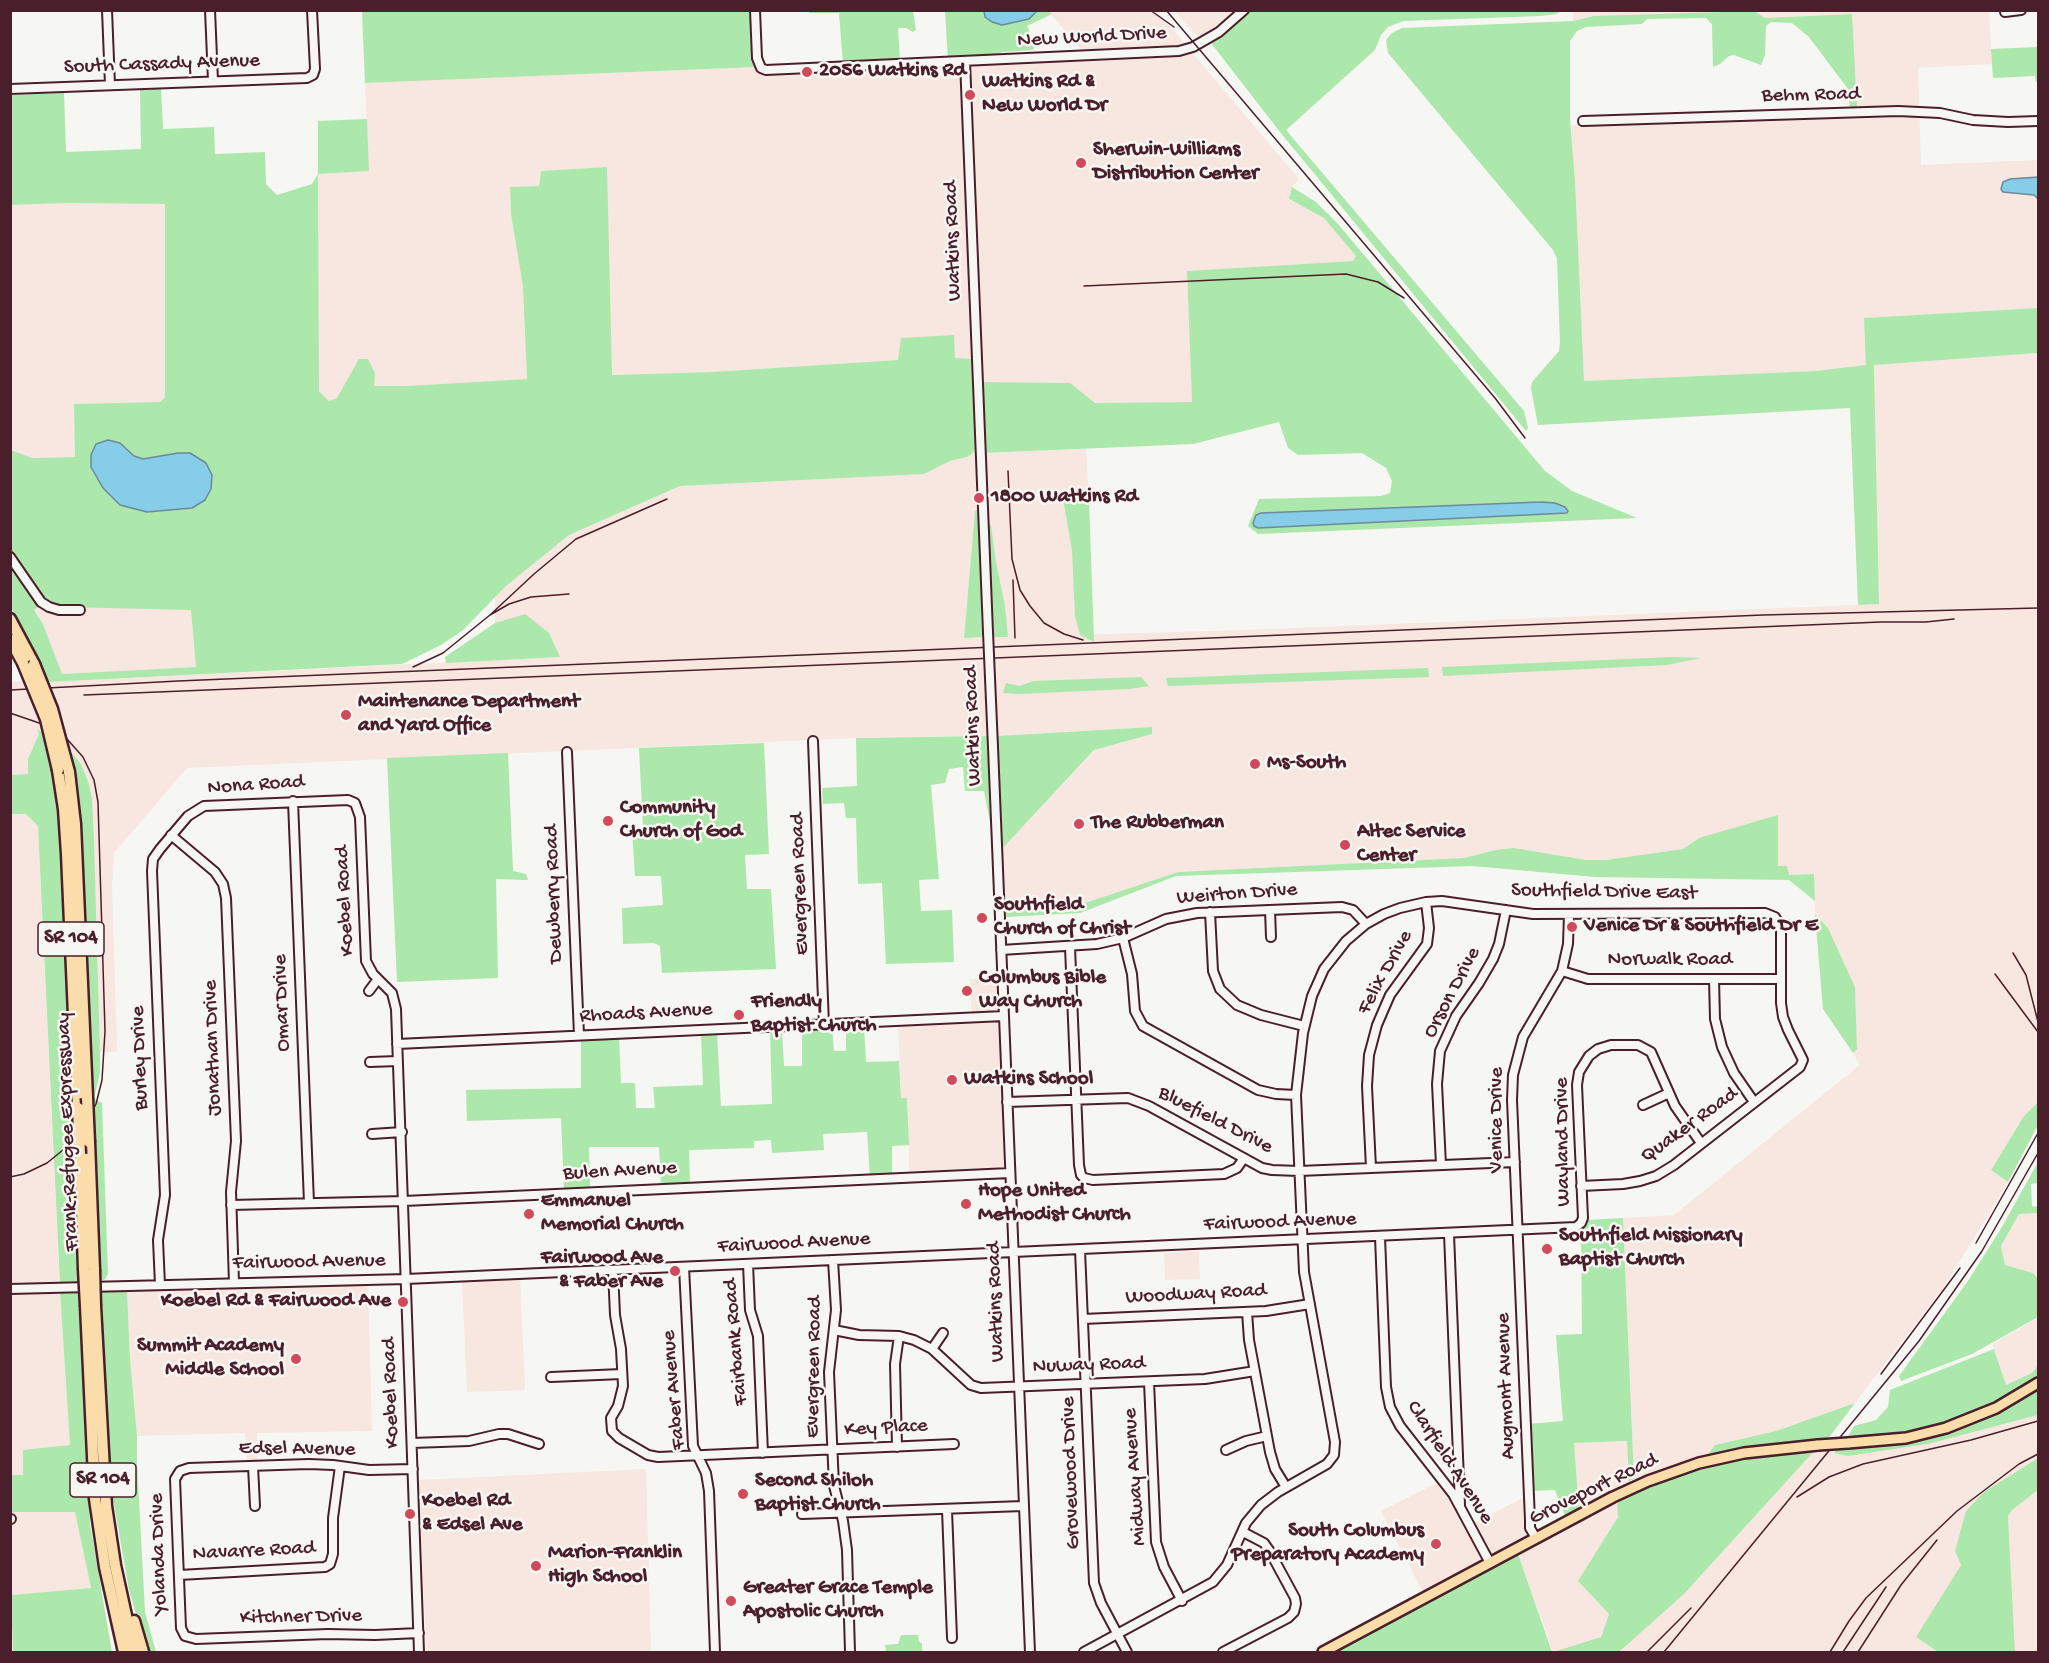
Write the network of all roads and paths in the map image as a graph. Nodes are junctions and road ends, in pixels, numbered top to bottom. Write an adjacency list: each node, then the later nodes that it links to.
1 (107, 10): 10 (street)
2 (210, 10): 9 (street)
3 (312, 10): 9 (street, South Cassady Avenue)
4 (754, 10): 8 (street)
5 (1244, 10): 8 (street, New World Drive)
6 (2021, 10): 7 (street)
7 (2005, 12)
8 (965, 62): 34 (street, Watkins Road, bridge)
9 (213, 81): 10 (street, South Cassady Avenue)
10 (110, 85): 11 (street, South Cassady Avenue)
11 (10, 89)
12 (1583, 121): 13 (street, Behm Road)
13 (2038, 121)
14 (10, 557): 15 (street)
15 (80, 610)
16 (10, 619): 18 (highway, Frank-Refugee Expressway / SR 104)
17 (10, 639): 18 (highway, Frank-Refugee Expressway / SR 104)
18 (28, 663): 21 (highway, Frank-Refugee Expressway / SR 104, bridge)
19 (813, 741): 41 (street, Evergreen Road)
20 (567, 752): 43 (street, Dewberry Road)
21 (64, 771): 76 (highway, Frank-Refugee Expressway / SR 104, bridge); 76 (highway, Frank-Refugee Expressway / SR 104, bridge)
22 (293, 801): 23 (street, Nona Road); 24 (street, Nona Road); 64 (street, Omar Drive)
23 (355, 803): 36 (street, Koebel Road)
24 (171, 835): 65 (street, Jonathan Drive); 80 (street, Burley Drive)
25 (1426, 902): 27 (street, Southfield Drive East); 30 (street, Southfield Drive East); 59 (street, Felix Drive)
26 (1270, 910): 28 (street, Weirton Drive); 30 (street, Weirton Drive); 31 (street)
27 (1506, 910): 29 (street, Southfield Drive East); 58 (street, Orson Drive)
28 (1210, 912): 32 (street, Weirton Drive); 42 (street)
29 (1569, 914): 35 (street, Venice Drive); 38 (street, Southfield Drive East)
30 (1366, 924): 42 (street, Southfield Drive East)
31 (1271, 937)
32 (1122, 938): 33 (street, Weirton Drive); 48 (street)
33 (1070, 947): 34 (street, Weirton Drive); 49 (street)
34 (1001, 950): 40 (street, Watkins Road)
35 (1562, 971): 37 (street, Norwalk Road); 57 (street, Venice Drive)
36 (378, 979): 39 (street); 44 (street, Koebel Road)
37 (1714, 979): 38 (street, Norwalk Road); 51 (street)
38 (1780, 979): 51 (street, Quaker Road)
39 (369, 991)
40 (1004, 1016): 41 (street, Rhoads Avenue); 50 (street, Watkins Road)
41 (824, 1025): 43 (street, Rhoads Avenue)
42 (1304, 1026): 48 (street, Southfield Drive East)
43 (579, 1035): 44 (street, Rhoads Avenue)
44 (397, 1044): 45 (street, Koebel Road)
45 (398, 1061): 46 (street); 53 (street, Koebel Road)
46 (370, 1062)
47 (1669, 1093): 52 (street); 55 (street); 62 (street, Wayland Drive)
48 (1296, 1095): 60 (street, Southfield Drive East)
49 (1076, 1099): 50 (street, Bluefield Drive); 56 (street, Bluefield Drive); 56 (street)
50 (1007, 1102): 61 (street, Watkins Road)
51 (1754, 1102): 55 (street, Quaker Road)
52 (1643, 1105)
53 (402, 1132): 54 (street); 63 (street, Koebel Road)
54 (372, 1134)
55 (1701, 1143): 62 (street, Quaker Road)
56 (1244, 1158): 60 (street, Bluefield Drive)
57 (1515, 1162): 58 (street, Bluefield Drive); 67 (street, Venice Drive)
58 (1441, 1165): 59 (street, Bluefield Drive)
59 (1371, 1168): 60 (street, Bluefield Drive)
60 (1299, 1171): 70 (street, Southfield Drive East)
61 (1010, 1173): 63 (street, Bulen Avenue); 72 (street, Watkins Road)
62 (1581, 1186): 66 (street, Wayland Drive)
63 (404, 1201): 64 (street, Bulen Avenue); 78 (street, Koebel Road)
64 (309, 1203): 65 (street, Bulen Avenue)
65 (231, 1205): 79 (street, Jonathan Drive)
66 (1579, 1226): 67 (street, Fairwood Avenue)
67 (1517, 1231): 68 (street, Fairwood Avenue); 117 (street, Augmont Avenue)
68 (1449, 1234): 69 (street, Fairwood Avenue); 112 (street)
69 (1380, 1237): 70 (street, Fairwood Avenue); 112 (street, Clarfield Avenue)
70 (1302, 1240): 71 (street, Fairwood Avenue); 82 (street, Southfield Drive East)
71 (1080, 1250): 72 (street, Fairwood Avenue); 84 (street, Grovewood Drive)
72 (1013, 1252): 73 (street, Fairwood Avenue); 95 (street, Watkins Road)
73 (833, 1260): 74 (street, Fairwood Avenue); 85 (street, Evergreen Road)
74 (748, 1264): 75 (street, Fairwood Avenue); 103 (street, Fairbank Road)
75 (684, 1267): 77 (street, Fairwood Avenue); 104 (street, Faber Avenue)
76 (89, 1269): 119 (highway, Frank-Refugee Expressway / SR 104, bridge)
77 (613, 1270): 78 (street, Fairwood Avenue); 90 (street)
78 (406, 1279): 79 (street, Fairwood Avenue); 97 (street, Koebel Road)
79 (234, 1283): 80 (street, Fairwood Avenue)
80 (160, 1285): 81 (street, Fairwood Avenue)
81 (10, 1289)
82 (1310, 1304): 83 (street, Woodway Road); 109 (street, Southfield Drive East)
83 (1247, 1312): 84 (street, Woodway Road); 89 (street)
84 (1083, 1319): 94 (street, Grovewood Drive)
85 (834, 1330): 87 (street, Nuway Road); 102 (street, Evergreen Road)
86 (943, 1334): 88 (street)
87 (899, 1336): 88 (street, Nuway Road); 100 (street)
88 (932, 1349): 95 (street, Nuway Road)
89 (1255, 1371): 92 (street, Nuway Road); 96 (street)
90 (622, 1374): 91 (street); 104 (street, Key Place)
91 (551, 1377)
92 (1149, 1382): 94 (street, Nuway Road); 121 (street, Midway Avenue)
93 (2038, 1383): 117 (main road, Groveport Road, bridge)
94 (1086, 1384): 95 (street, Nuway Road); 123 (street, Grovewood Drive)
95 (1018, 1387): 111 (street, Watkins Road)
96 (1267, 1436): 101 (street); 109 (street)
97 (412, 1443): 98 (street); 107 (street, Koebel Road)
98 (539, 1444)
99 (954, 1444): 100 (street, Key Place)
100 (897, 1447): 102 (street, Key Place)
101 (1226, 1449)
102 (832, 1450): 103 (street, Key Place); 114 (street, Evergreen Road)
103 (764, 1453): 104 (street, Key Place)
104 (697, 1456): 131 (street, Faber Avenue)
105 (253, 1466): 106 (street, Edsel Avenue); 108 (street, Edsel Avenue); 110 (street)
106 (340, 1466): 107 (street, Edsel Avenue); 120 (street, Navarre Road)
107 (413, 1469): 122 (street, Koebel Road)
108 (180, 1471): 120 (street, Yolanda Drive)
109 (1286, 1487): 116 (street)
110 (255, 1506)
111 (1023, 1506): 113 (street); 133 (street, Watkins Road)
112 (1460, 1507): 118 (street, Clarfield Avenue)
113 (947, 1510): 114 (street); 125 (street)
114 (840, 1512): 115 (street); 132 (street, Evergreen Road)
115 (802, 1514)
116 (1243, 1532): 121 (street); 136 (street)
117 (1536, 1538): 118 (main road, Groveport Road)
118 (1490, 1563): 137 (main road, Groveport Road)
119 (110, 1566): 126 (highway); 127 (highway, Frank-Refugee Expressway / SR 104); 128 (highway, Frank-Refugee Expressway / SR 104); 129 (highway)
120 (179, 1575): 124 (street, Yolanda Drive)
121 (1182, 1601): 123 (street)
122 (419, 1633): 124 (street, Kitchner Drive); 130 (street, Koebel Road)
123 (1118, 1635): 134 (street); 135 (street, Grovewood Drive)
124 (185, 1636)
125 (952, 1638)
126 (116, 1653)
127 (124, 1653)
128 (134, 1653)
129 (143, 1653)
130 (419, 1653)
131 (715, 1653)
132 (850, 1653)
133 (1030, 1653)
134 (1084, 1653)
135 (1127, 1653)
136 (1223, 1653)
137 (1323, 1653)

